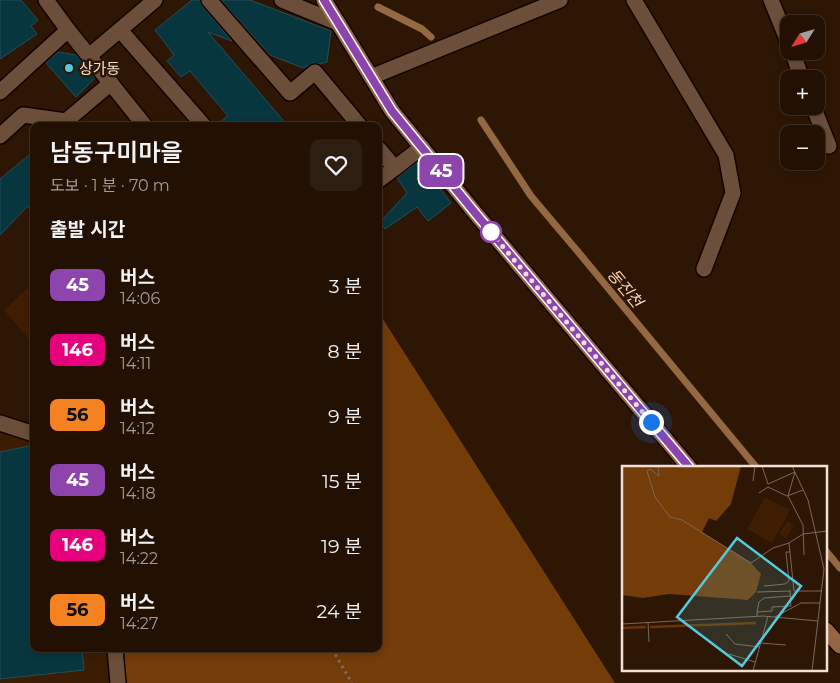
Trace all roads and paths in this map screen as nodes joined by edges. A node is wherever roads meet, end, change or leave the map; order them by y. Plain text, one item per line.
1 (46, 0) edge
2 (154, 0) edge
3 (210, 0) edge
4 (282, 0) edge
5 (324, 0) edge
6 (560, 0) edge
7 (634, 0) edge
8 (772, 0) edge
9 (780, 21) edge
10 (338, 24) junction
11 (68, 30) junction
12 (120, 30) junction
13 (90, 56) junction
14 (371, 77) junction
15 (111, 83) junction
16 (0, 92) edge
17 (817, 115) edge
18 (58, 122) edge
19 (70, 122) edge
20 (142, 122) edge
21 (200, 122) edge
22 (357, 122) edge
23 (0, 136) edge
24 (829, 146) dead end
25 (422, 148) junction
26 (382, 153) edge
27 (395, 168) junction
28 (382, 178) edge
29 (704, 268) dead end
30 (0, 423) edge
31 (30, 433) edge
32 (688, 466) edge
33 (828, 632) edge
34 (840, 646) edge
35 (115, 652) edge
36 (334, 652) edge
37 (118, 683) edge
38 (352, 683) edge

1 - 11 street
2 - 12 street
3 - 22 street
4 - 10 street
5 - 10 main road
6 - 14 street
7 - 29 street
8 - 9 street
10 - 14 main road
11 - 13 street
11 - 16 street
12 - 13 street
12 - 21 street
13 - 15 street
14 - 25 main road
15 - 19 street
15 - 20 street
17 - 24 street
18 - 23 street
25 - 27 street
25 - 32 main road
26 - 27 street
27 - 28 street
30 - 31 street
33 - 34 main road
35 - 37 street
36 - 38 path

